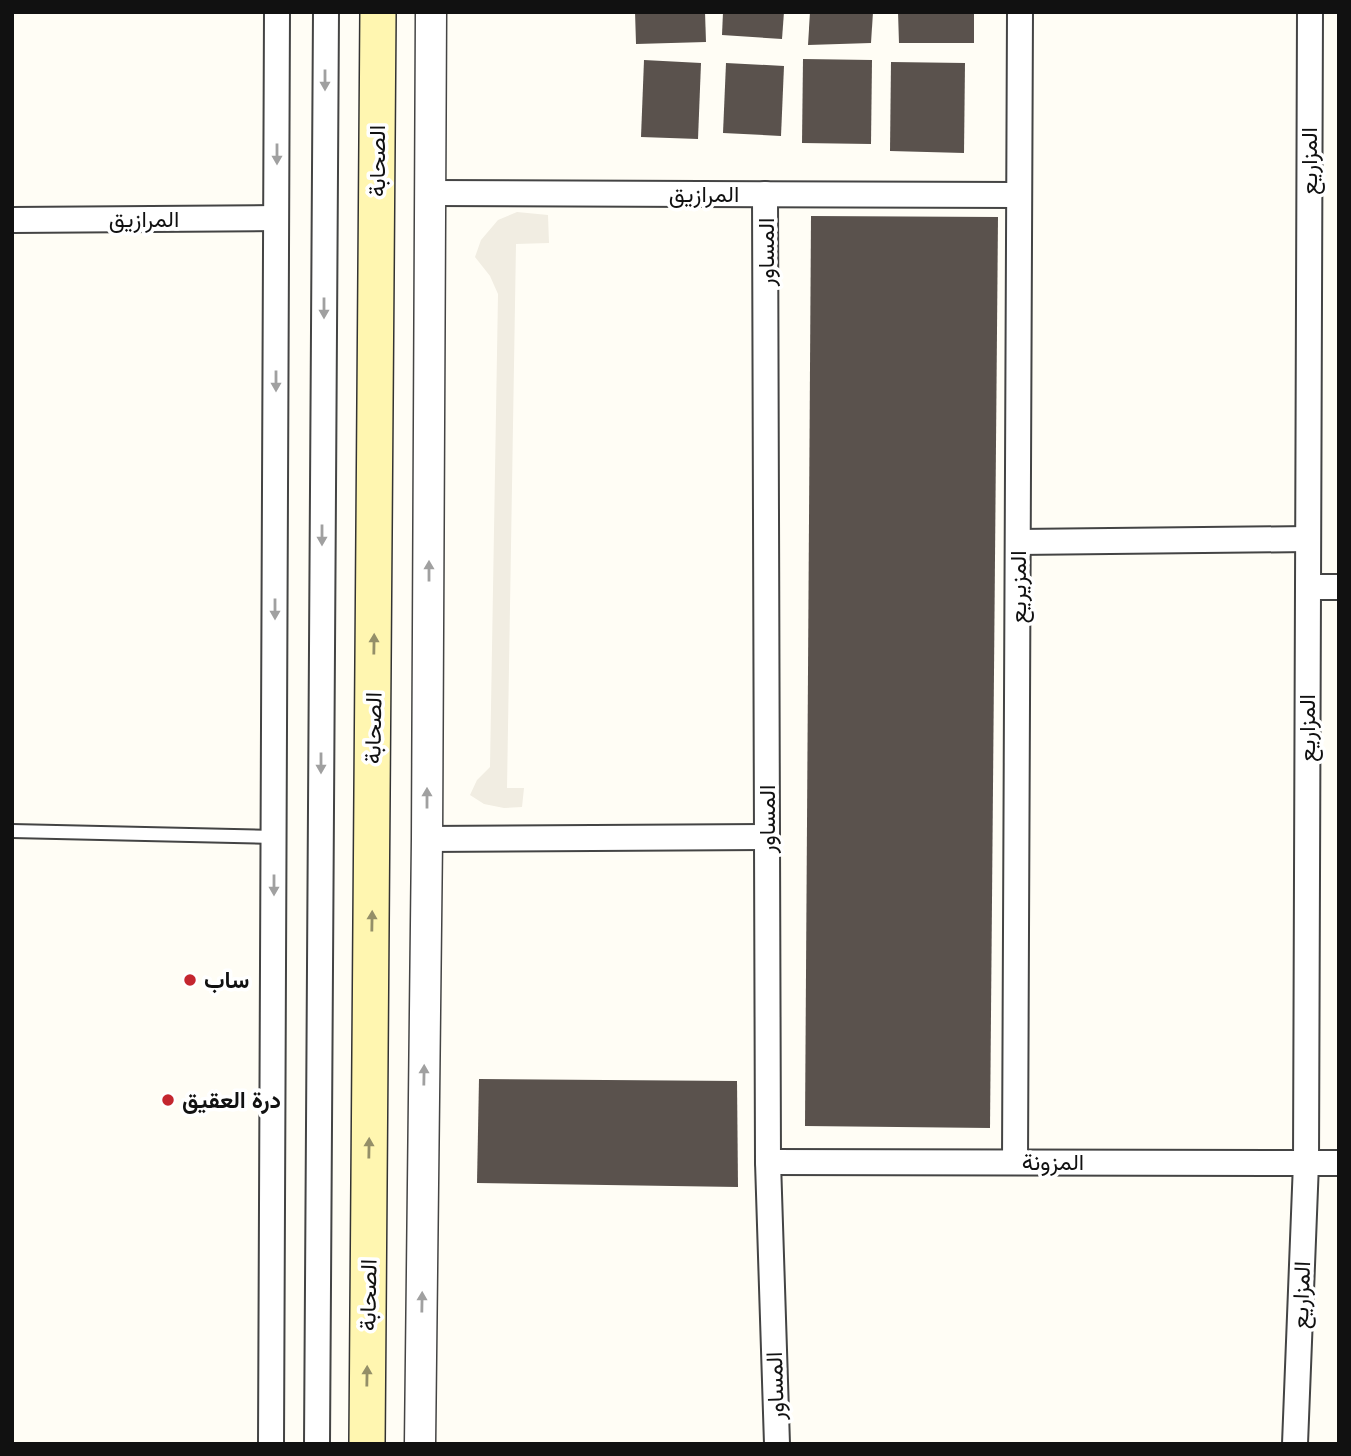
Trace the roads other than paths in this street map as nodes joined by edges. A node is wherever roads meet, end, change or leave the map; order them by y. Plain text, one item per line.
1 (277, 12) edge
2 (326, 12) edge
3 (378, 12) edge
4 (431, 12) edge
5 (1020, 12) edge
6 (1310, 12) edge
7 (430, 192) junction
8 (765, 194) junction
9 (1020, 195) junction
10 (276, 218) junction
11 (12, 220) edge
12 (1308, 539) junction
13 (1018, 542) junction
14 (1308, 587) junction
15 (1339, 587) edge
16 (12, 831) edge
17 (274, 837) junction
18 (767, 837) junction
19 (427, 839) junction
20 (768, 1162) junction
21 (1015, 1162) junction
22 (1306, 1163) junction
23 (1339, 1163) edge
24 (271, 1444) edge
25 (317, 1444) edge
26 (367, 1444) edge
27 (420, 1444) edge
28 (777, 1444) edge
29 (1295, 1444) edge

1 -> 10 street
2 -> 25 street
26 -> 3 main road, الصحابة
4 - 7 street
5 - 9 street, المزيريع
6 - 12 street, المزاريع
7 - 8 street, المرازيق
19 -> 7 street
8 - 9 street, المرازيق
8 - 18 street, المساور
9 - 13 street, المزيريع
10 - 11 street, المرازيق
10 -> 17 street
12 - 13 street
12 - 14 street, المزاريع
13 - 21 street, المزيريع
14 - 15 street
14 - 22 street, المزاريع
16 - 17 lane
17 -> 24 street
18 - 19 street
18 - 20 street, المساور
27 -> 19 street
20 - 21 street, المزونة
20 - 28 street, المساور
21 - 22 street, المزونة
22 - 23 street, المزونة
22 - 29 street, المزاريع

